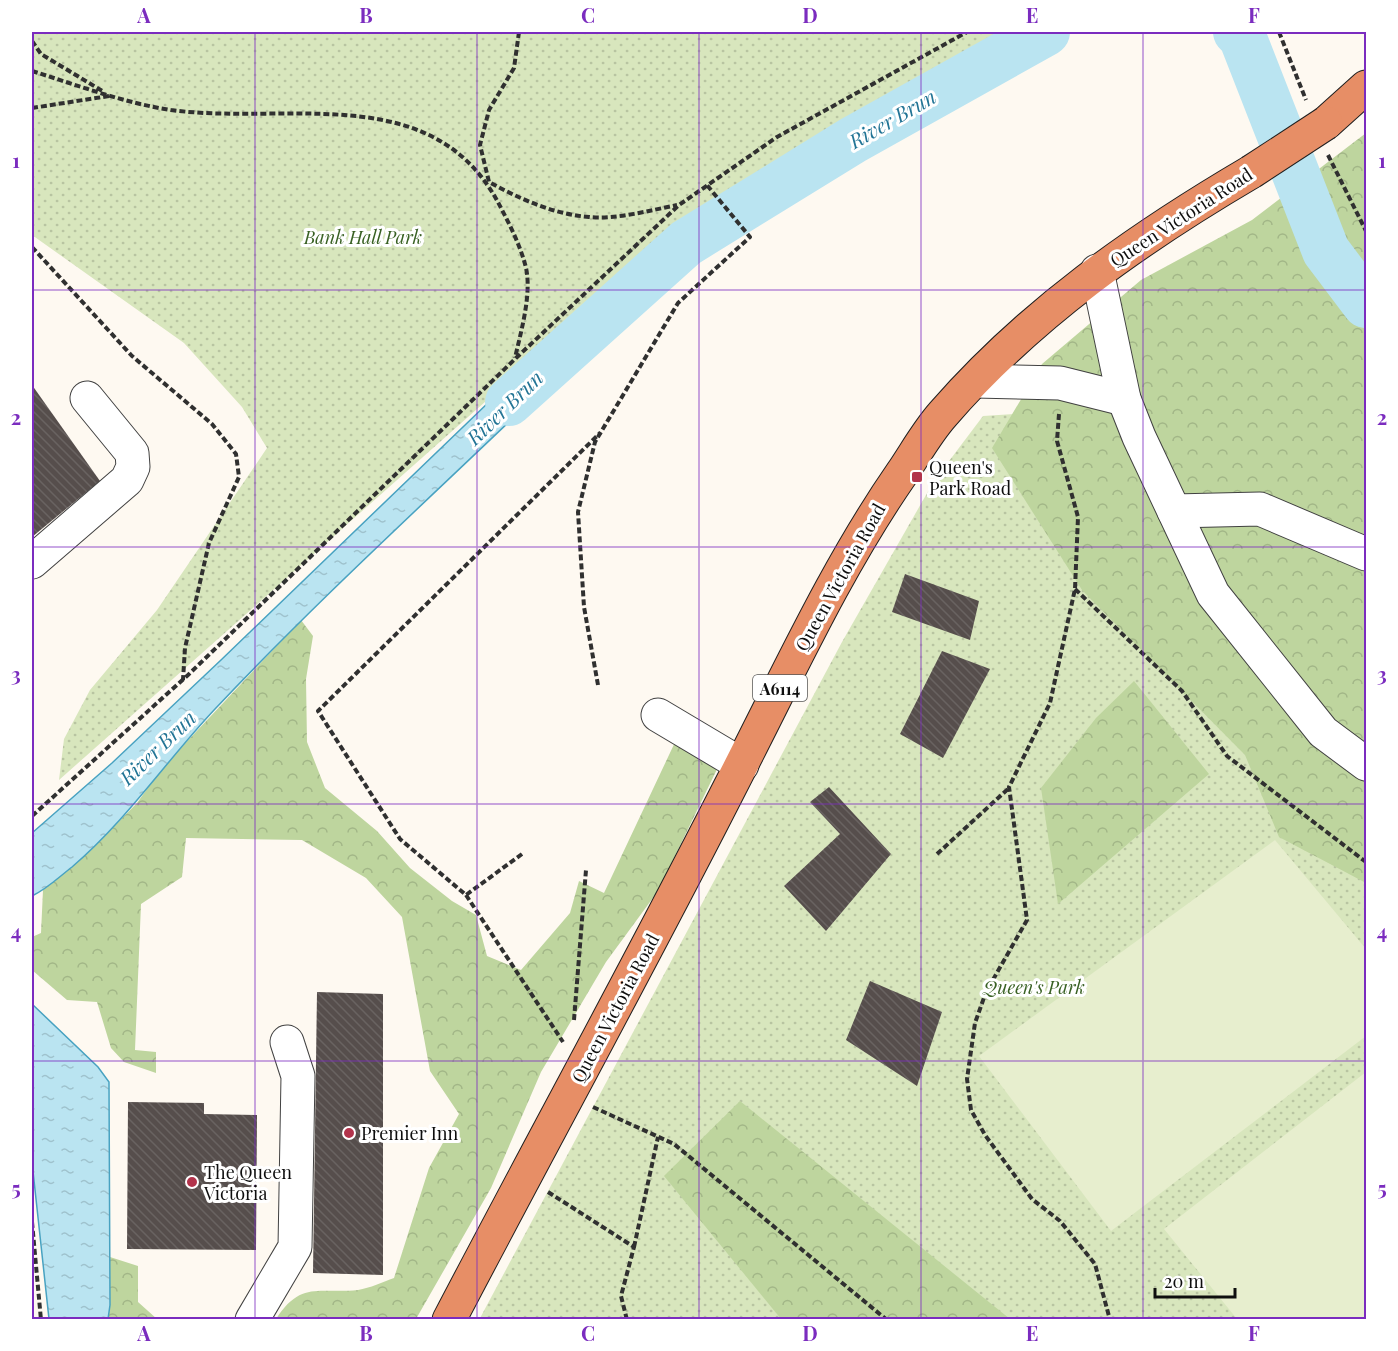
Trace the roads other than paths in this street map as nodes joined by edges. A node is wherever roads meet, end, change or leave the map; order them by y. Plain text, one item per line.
1 (1366, 87) edge
2 (1097, 271) junction
3 (975, 381) junction
4 (87, 398) dead end
5 (1124, 399) junction
6 (1174, 512) junction
7 (1366, 554) edge
8 (32, 562) edge
9 (658, 716) dead end
10 (1366, 764) edge
11 (742, 765) junction
12 (287, 1042) dead end
13 (252, 1320) edge
14 (449, 1320) edge

1 - 2 highway, Queen Victoria Road / A6114, bridge
2 - 3 highway, Queen Victoria Road / A6114
2 - 5 street
3 - 5 street
3 - 11 highway, Queen Victoria Road / A6114
4 - 8 street
5 - 6 street
6 - 7 street
6 - 10 street
9 - 11 street
11 - 14 highway, Queen Victoria Road / A6114
12 - 13 street

